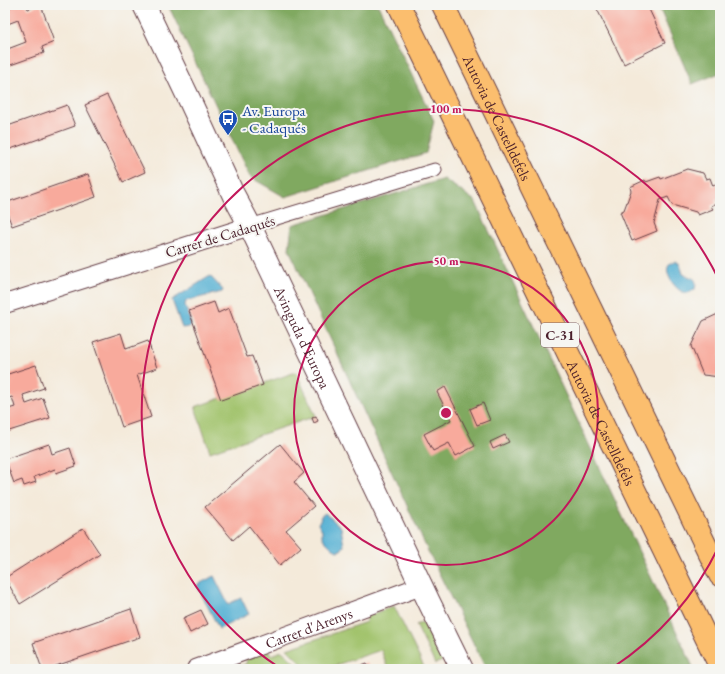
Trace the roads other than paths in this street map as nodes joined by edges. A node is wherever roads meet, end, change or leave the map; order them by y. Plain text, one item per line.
1 (144, 5) edge
2 (399, 5) edge
3 (443, 5) edge
4 (435, 170) dead end
5 (250, 226) junction
6 (5, 304) edge
7 (720, 575) edge
8 (421, 586) junction
9 (720, 666) edge
10 (196, 669) edge
11 (462, 669) edge

1 - 5 street, Avinguda d'Europa
2 - 9 highway, Autovia de Castelldefels / C-31
3 - 7 highway, Autovia de Castelldefels / C-31
4 - 5 street, Carrer de Cadaqués
5 - 6 street, Carrer de Cadaqués
5 - 8 street, Avinguda d'Europa
8 - 10 street, Carrer d'Arenys
8 - 11 street, Avinguda d'Europa

